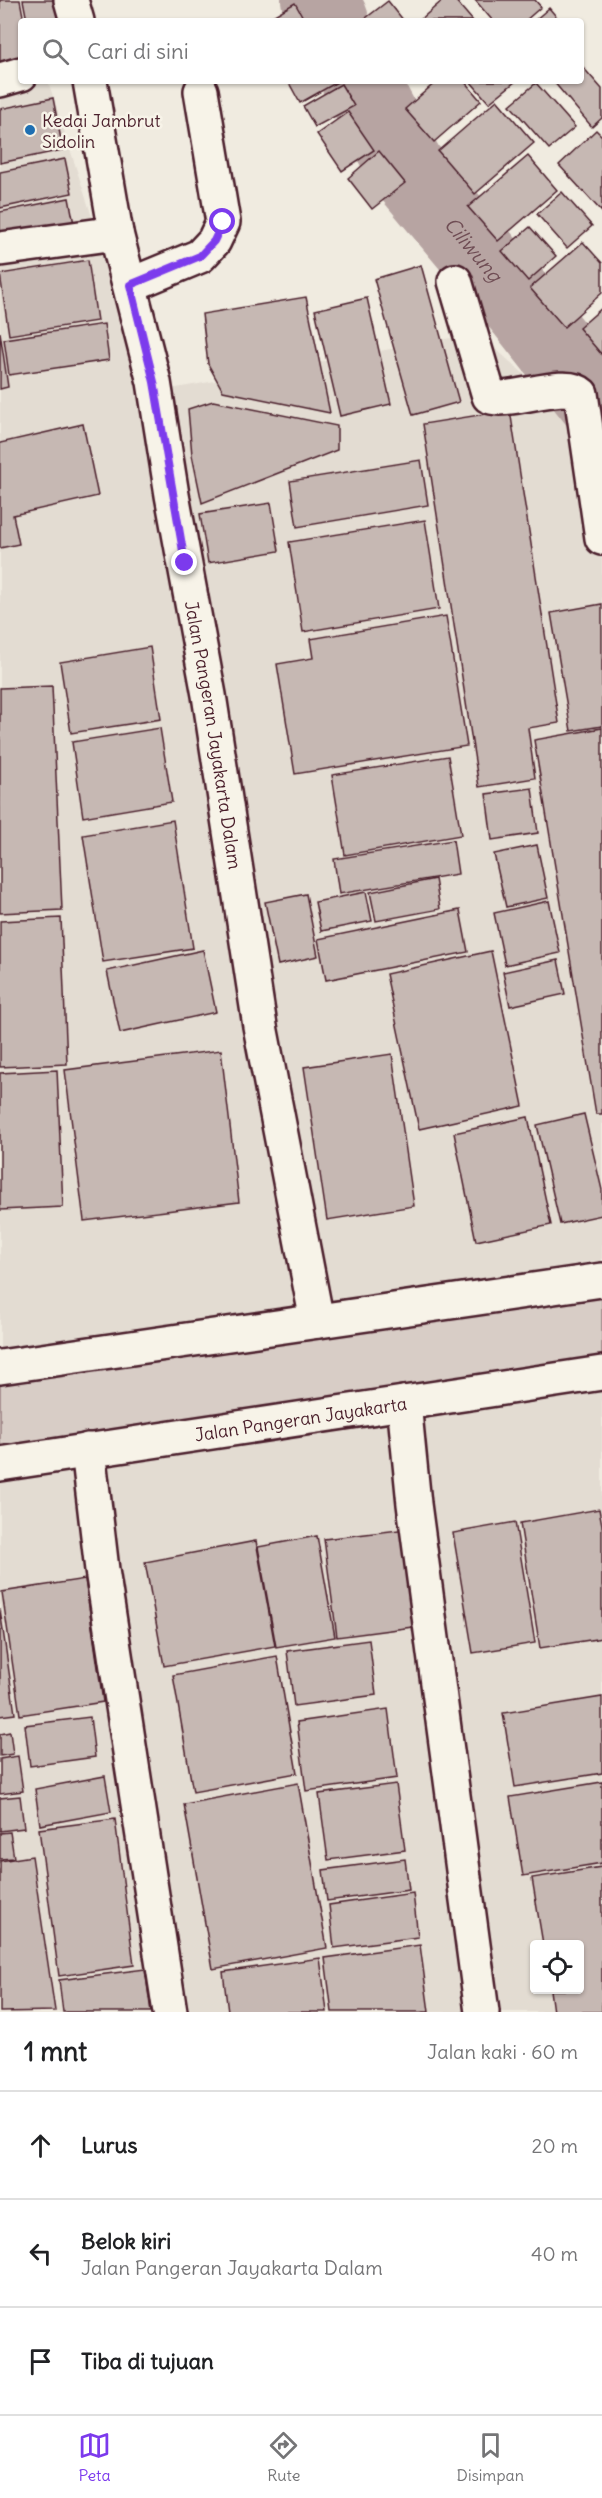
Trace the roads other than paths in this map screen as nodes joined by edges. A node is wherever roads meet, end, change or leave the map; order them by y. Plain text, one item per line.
1 (70, 0) edge
2 (75, 18) edge
3 (18, 75) edge
4 (0, 80) edge
5 (91, 84) edge
6 (201, 91) dead end
7 (116, 232) junction
8 (0, 249) edge
9 (455, 280) dead end
10 (130, 285) junction
11 (602, 538) edge
12 (602, 1280) edge
13 (317, 1321) junction
14 (0, 1367) edge
15 (602, 1373) edge
16 (405, 1403) junction
17 (88, 1450) junction
18 (0, 1464) edge
19 (170, 2012) edge
20 (482, 2012) edge

1 - 2 street
3 - 4 street
5 - 7 street, Jalan Pangeran Jayakarta Dalam
6 - 10 street
7 - 8 street
7 - 10 street, Jalan Pangeran Jayakarta Dalam
9 - 11 street
10 - 13 street, Jalan Pangeran Jayakarta Dalam
12 - 13 street
13 - 14 street
15 - 16 street, Jalan Pangeran Jayakarta
16 - 17 street, Jalan Pangeran Jayakarta
16 - 20 street
17 - 18 street, Jalan Pangeran Jayakarta
17 - 19 street

